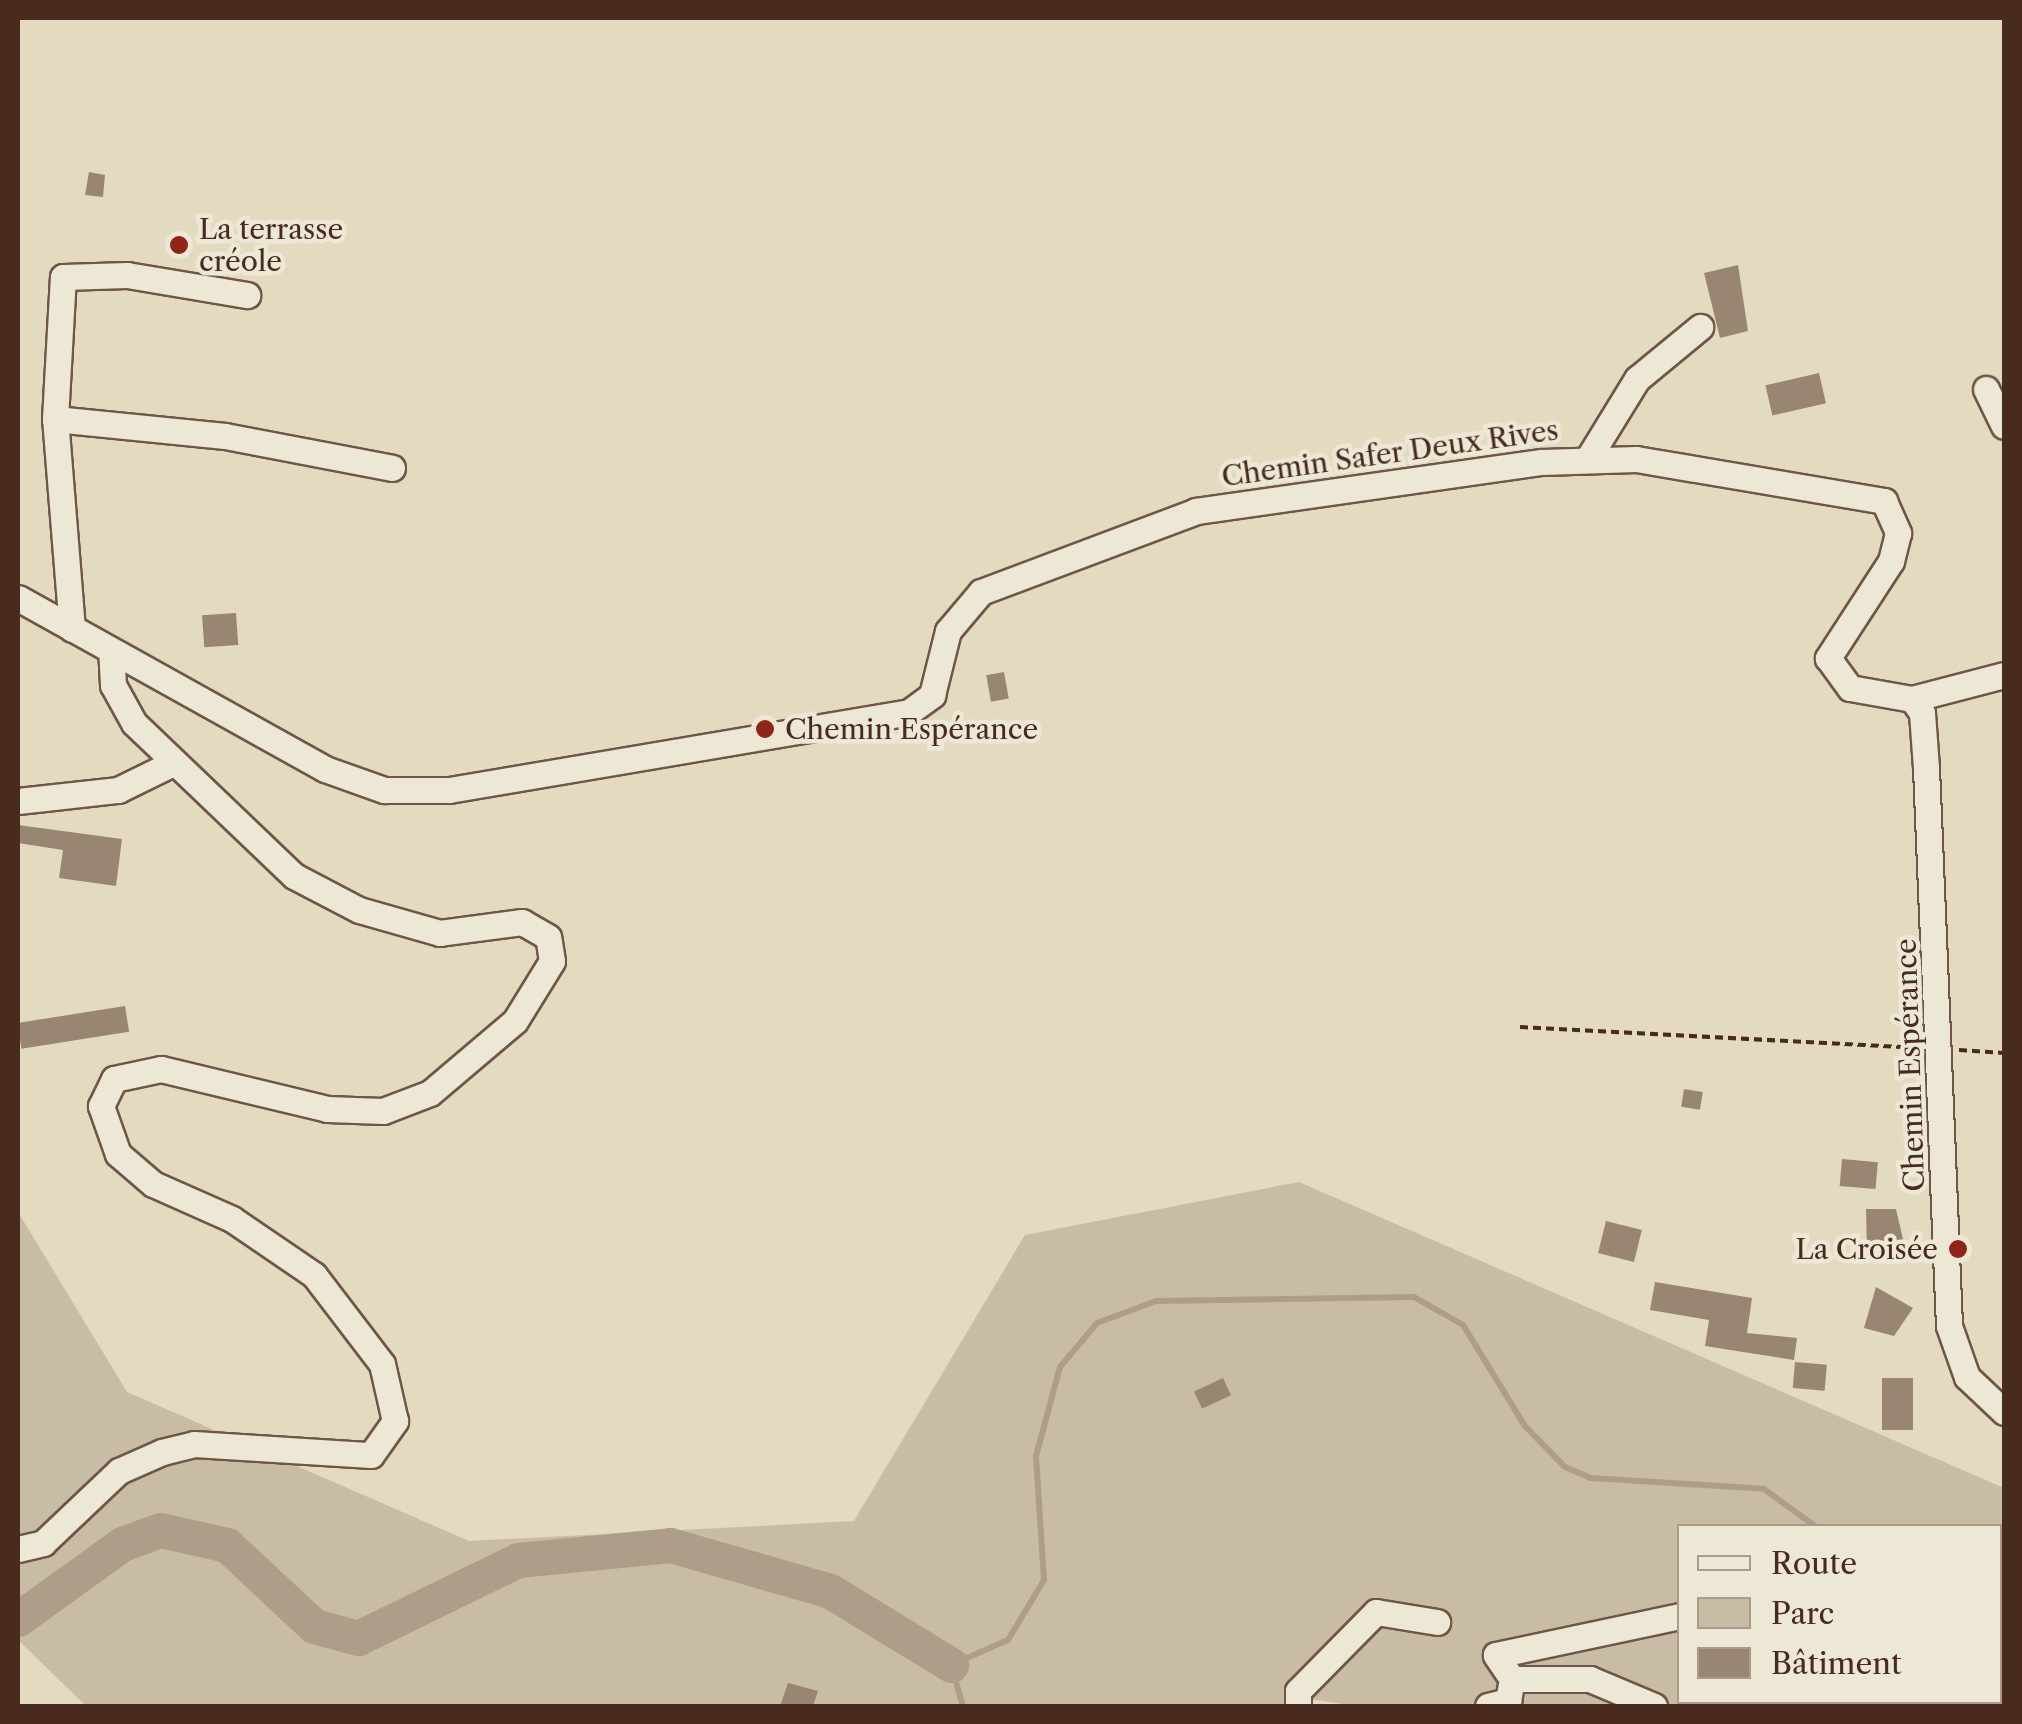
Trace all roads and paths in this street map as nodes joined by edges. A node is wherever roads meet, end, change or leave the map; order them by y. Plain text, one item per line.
1 (247, 296) dead end
2 (1700, 327) dead end
3 (1986, 389) dead end
4 (55, 419) junction
5 (2004, 426) edge
6 (1589, 457) junction
7 (392, 468) dead end
8 (18, 598) edge
9 (72, 629) junction
10 (111, 651) junction
11 (2004, 675) edge
12 (1912, 699) junction
13 (171, 764) junction
14 (18, 801) edge
15 (1520, 1027) dead end
16 (1940, 1048) junction
17 (2004, 1053) edge
18 (2004, 1412) edge
19 (18, 1549) edge
20 (1677, 1617) edge
21 (1437, 1622) dead end
22 (1512, 1680) junction
23 (1298, 1706) edge
24 (1488, 1706) edge
25 (1654, 1706) edge

1 - 4 street
2 - 6 street
3 - 5 street
4 - 7 street
4 - 9 street
6 - 10 street, Chemin Safer Deux Rives
6 - 12 street, Chemin Safer Deux Rives
8 - 9 street, Chemin Safer Deux Rives
9 - 10 street, Chemin Safer Deux Rives
10 - 13 street
11 - 12 street, Chemin Safer Deux Rives
12 - 16 street, Chemin Espérance
13 - 14 street
13 - 19 street
15 - 16 path
16 - 17 path
16 - 18 street, Chemin Espérance
20 - 22 street
21 - 23 street
22 - 24 street
22 - 25 street

